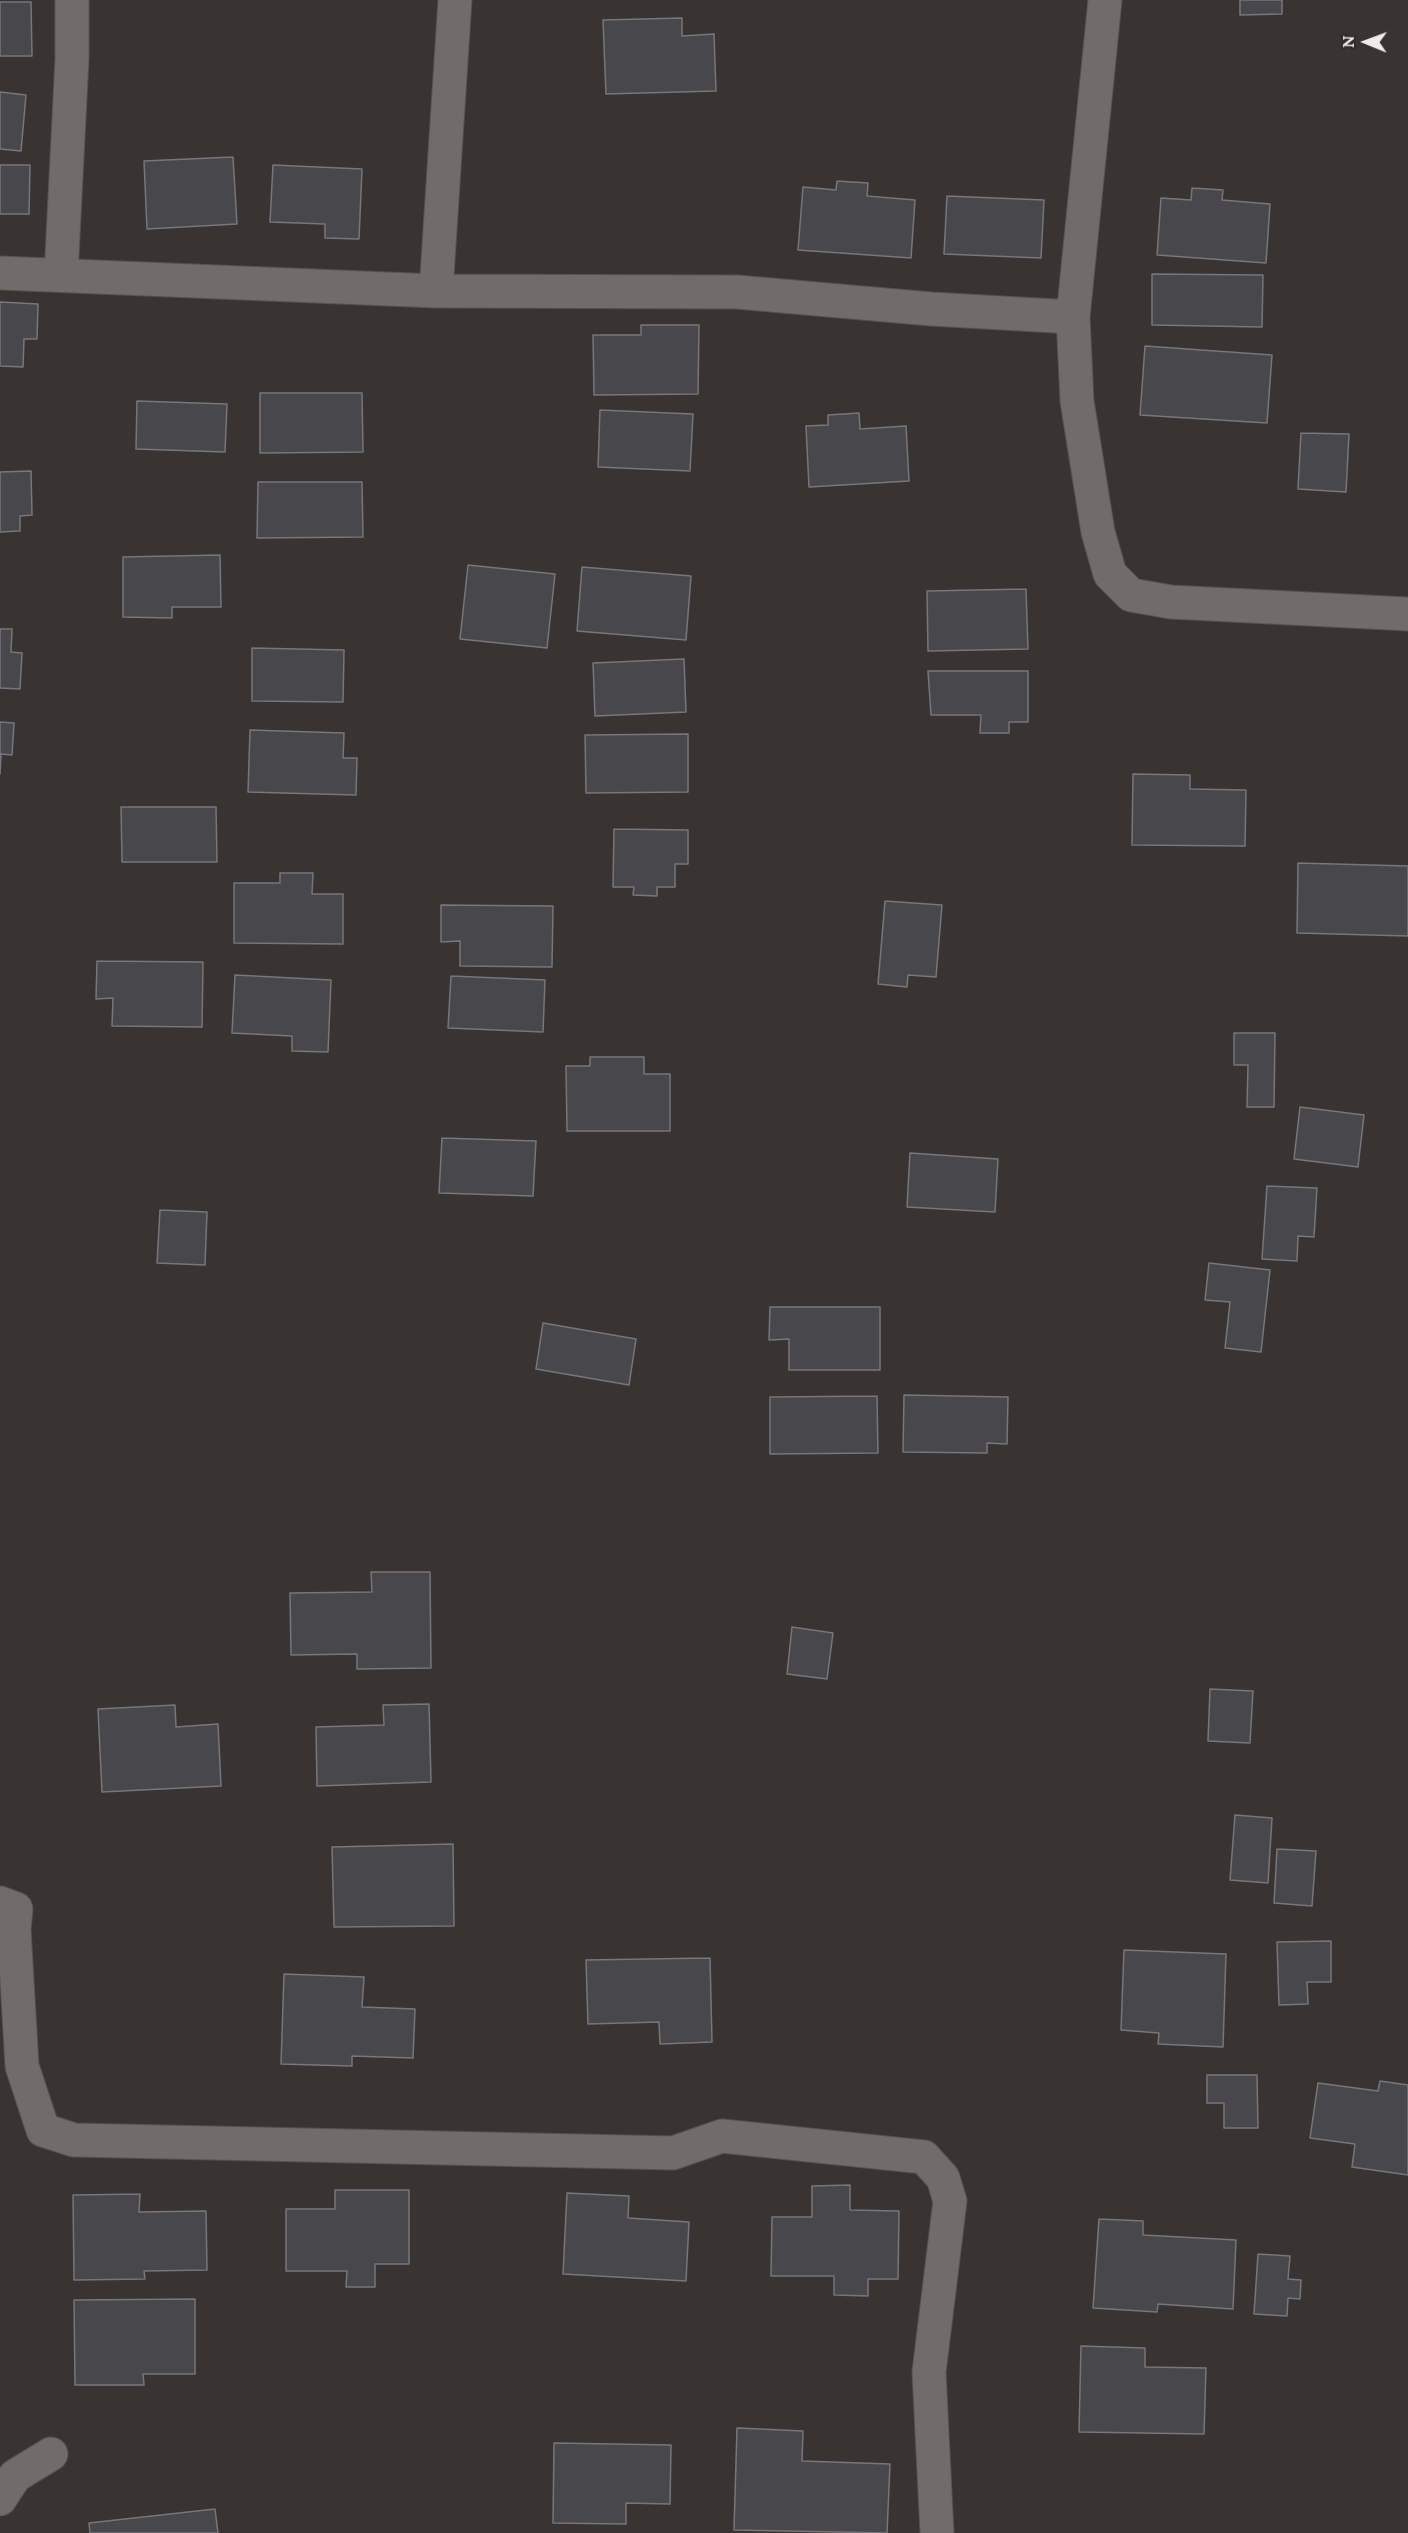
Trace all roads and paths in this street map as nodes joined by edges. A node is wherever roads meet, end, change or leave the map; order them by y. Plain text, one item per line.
1 (72, 0) edge
2 (455, 0) edge
3 (1105, 0) edge
4 (0, 273) edge
5 (61, 275) junction
6 (436, 291) junction
7 (1073, 317) junction
8 (1408, 614) edge
9 (0, 1903) edge
10 (51, 2454) dead end
11 (0, 2499) edge
12 (937, 2533) edge

1 - 5 street
2 - 6 street
3 - 7 street
4 - 5 street
5 - 6 street
6 - 7 street
7 - 8 street
9 - 12 street
10 - 11 street

